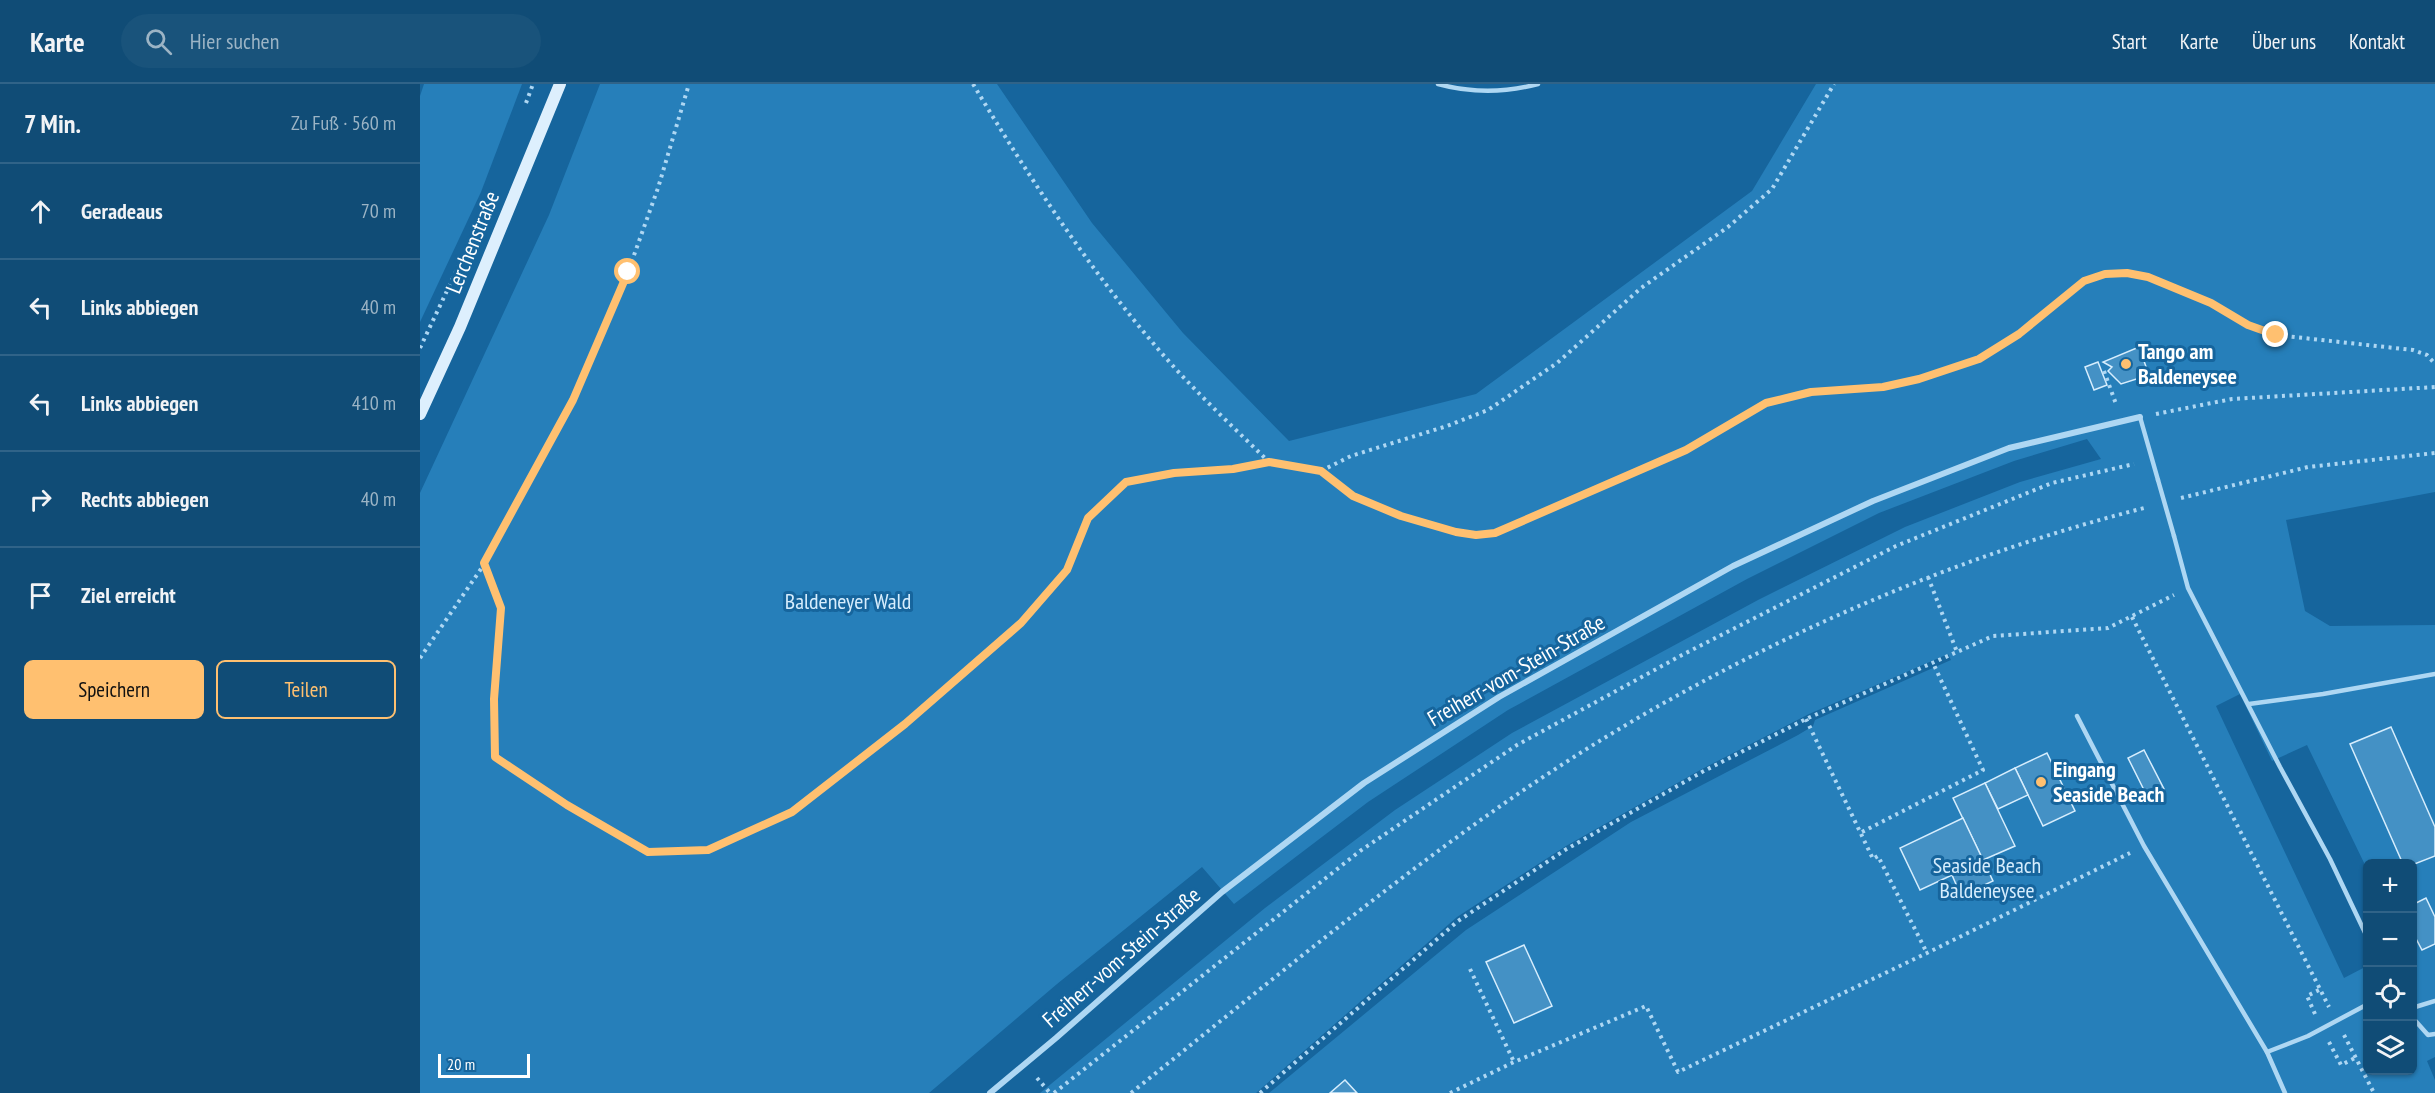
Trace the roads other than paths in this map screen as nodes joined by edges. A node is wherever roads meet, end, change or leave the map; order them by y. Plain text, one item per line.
1 (560, 84) edge
2 (1438, 84) edge
3 (1538, 84) edge
4 (420, 414) edge
5 (2140, 417) joint
6 (2435, 674) edge
7 (2249, 704) junction
8 (2077, 716) dead end
9 (2363, 930) edge
10 (2435, 1001) edge
11 (2363, 1006) edge
12 (2417, 1006) edge
13 (2416, 1021) edge
14 (2435, 1034) edge
15 (2267, 1052) junction
16 (990, 1093) edge
17 (2285, 1093) edge

1 - 4 main road, Lerchenstraße
2 - 3 lane
5 - 7 lane, bridge
5 - 16 street, Freiherr-vom-Stein-Straße
6 - 7 lane
7 - 9 lane
8 - 15 lane
10 - 12 lane
11 - 15 lane
13 - 14 lane
15 - 17 lane

